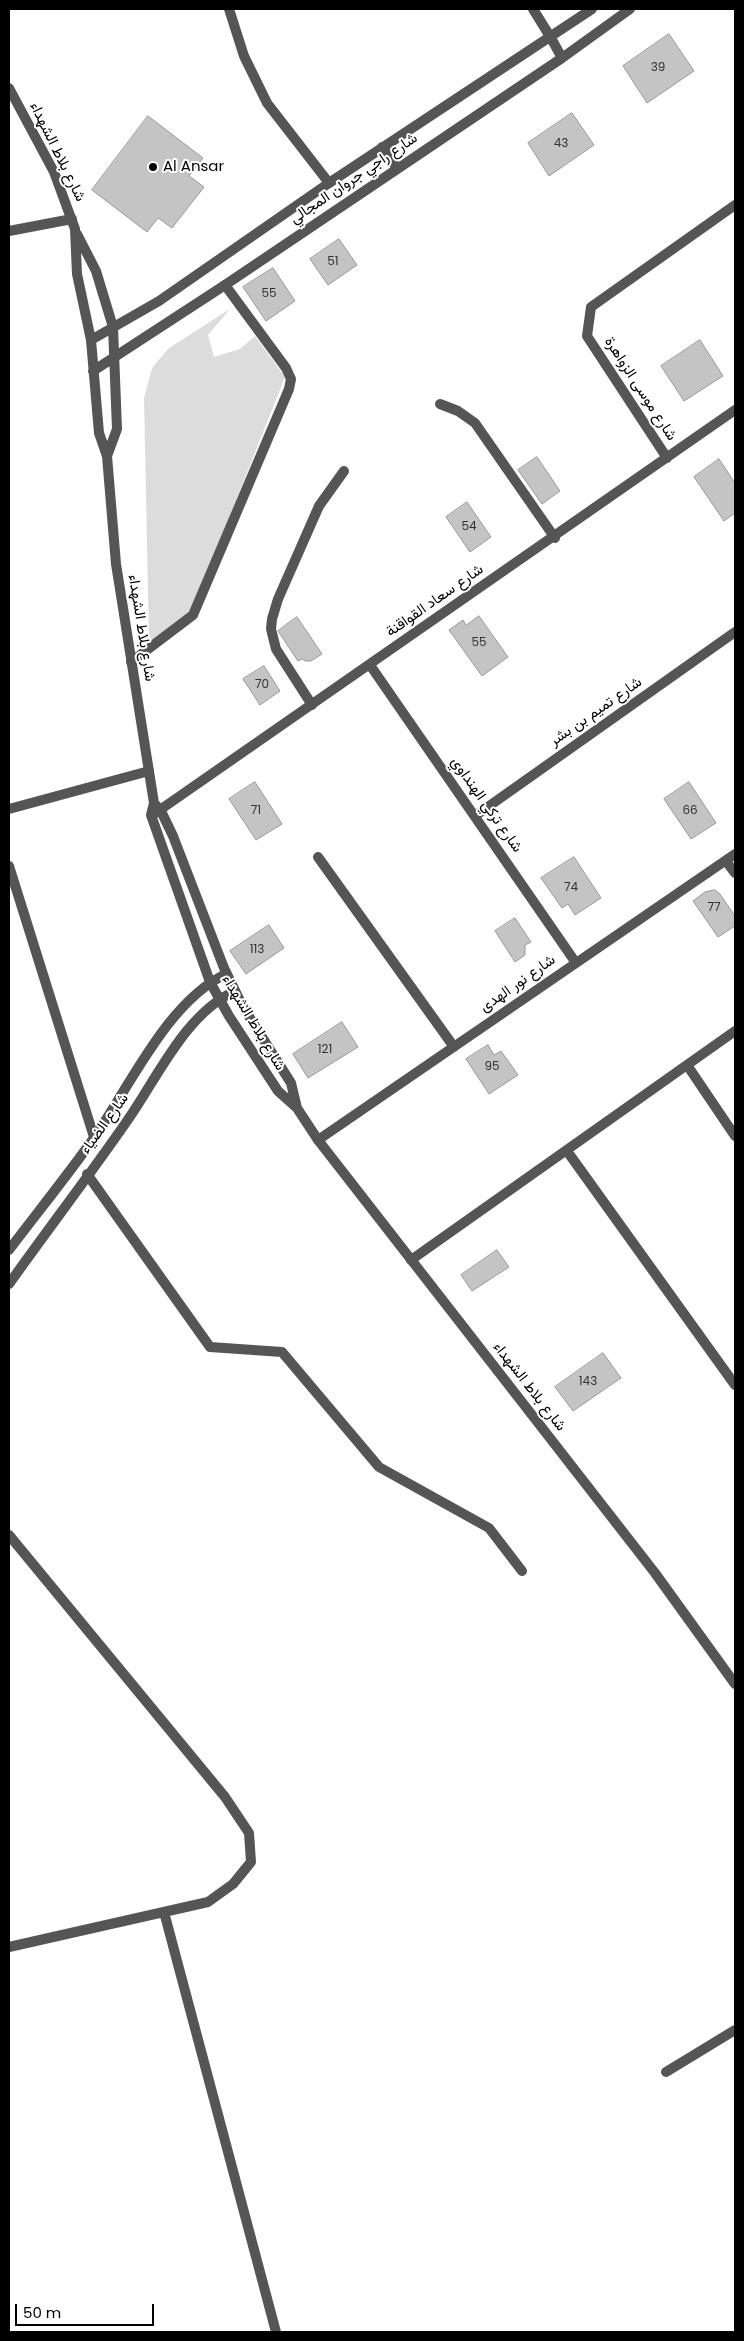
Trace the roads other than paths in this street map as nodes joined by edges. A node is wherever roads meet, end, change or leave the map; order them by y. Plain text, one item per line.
1 (229, 9) edge
2 (533, 9) edge
3 (592, 9) edge
4 (630, 9) edge
5 (550, 38) junction
6 (562, 58) junction
7 (9, 88) edge
8 (382, 147) junction
9 (396, 168) junction
10 (329, 183) junction
11 (735, 205) edge
12 (73, 224) junction
13 (9, 231) edge
14 (225, 285) junction
15 (113, 327) junction
16 (91, 340) junction
17 (116, 357) junction
18 (93, 371) junction
19 (440, 404) dead end
20 (735, 410) edge
21 (107, 456) junction
22 (667, 458) junction
23 (344, 471) dead end
24 (554, 538) junction
25 (735, 632) edge
26 (131, 662) junction
27 (370, 664) junction
28 (312, 705) junction
29 (149, 771) junction
30 (9, 810) edge
31 (155, 810) junction
32 (475, 816) junction
33 (318, 857) dead end
34 (731, 857) edge
35 (9, 866) edge
36 (735, 873) edge
37 (576, 963) junction
38 (226, 974) junction
39 (210, 982) junction
40 (235, 991) junction
41 (219, 998) junction
42 (735, 1031) edge
43 (454, 1047) junction
44 (687, 1065) junction
45 (297, 1108) junction
46 (735, 1136) edge
47 (94, 1137) junction
48 (318, 1140) junction
49 (567, 1151) junction
50 (87, 1174) junction
51 (9, 1250) edge
52 (411, 1260) junction
53 (9, 1284) edge
54 (735, 1385) edge
55 (9, 1535) edge
56 (522, 1571) dead end
57 (735, 1684) edge
58 (164, 1912) junction
59 (9, 1946) edge
60 (735, 2030) edge
61 (666, 2072) dead end
62 (276, 2332) edge

1 - 10 street
2 - 5 street
3 - 5 street, شارع راجي جروان المجالي
4 - 6 street, شارع راجي جروان المجالي
5 - 6 street
5 - 8 street, شارع راجي جروان المجالي
6 - 9 street, شارع راجي جروان المجالي
7 - 12 street, شارع بلاط الشهداء
8 - 9 street
8 - 10 street, شارع راجي جروان المجالي
9 - 14 street, شارع راجي جروان المجالي
10 - 15 street, شارع راجي جروان المجالي
11 - 22 street, شارع موسى الزواهرة
12 - 13 street
12 - 15 street, شارع بلاط الشهداء
12 - 16 street, شارع بلاط الشهداء
14 - 17 street, شارع راجي جروان المجالي
14 - 26 street
15 - 16 street, شارع راجي جروان المجالي
15 - 17 street, شارع بلاط الشهداء
16 - 18 street, شارع بلاط الشهداء
17 - 18 street, شارع راجي جروان المجالي
17 - 21 street, شارع بلاط الشهداء
18 - 21 street, شارع بلاط الشهداء
19 - 24 street
20 - 22 street, شارع سعاد القواقنة
21 - 26 street, شارع بلاط الشهداء
22 - 24 street, شارع سعاد القواقنة
23 - 28 street
24 - 27 street, شارع سعاد القواقنة
25 - 32 street, شارع تميم بن بشر
26 - 29 street, شارع بلاط الشهداء
27 - 28 street, شارع سعاد القواقنة
27 - 32 street, شارع تركي الهنداوي
28 - 31 street, شارع سعاد القواقنة
29 - 30 street
29 - 31 street, شارع بلاط الشهداء
31 - 38 street, شارع بلاط الشهداء
31 - 39 street, شارع بلاط الشهداء
32 - 37 street, شارع تركي الهنداوي
33 - 43 street
34 - 36 street
34 - 37 street, شارع نور الهدى
35 - 47 street
37 - 43 street, شارع نور الهدى
38 - 39 street, شارع الضياء
38 - 40 street, شارع بلاط الشهداء
39 - 41 street, شارع بلاط الشهداء
39 - 47 street, شارع الضياء
40 - 41 street, شارع الضياء
40 - 45 street, شارع بلاط الشهداء
41 - 45 street, شارع بلاط الشهداء
41 - 50 street, شارع الضياء
42 - 44 street
43 - 48 street, شارع نور الهدى
44 - 46 street
44 - 49 street
45 - 48 street, شارع بلاط الشهداء
47 - 51 street, شارع الضياء
48 - 52 street, شارع بلاط الشهداء
49 - 52 street
49 - 54 street
50 - 53 street, شارع الضياء
50 - 56 street
52 - 57 street, شارع بلاط الشهداء
55 - 58 street
58 - 59 street
58 - 62 street
60 - 61 street

